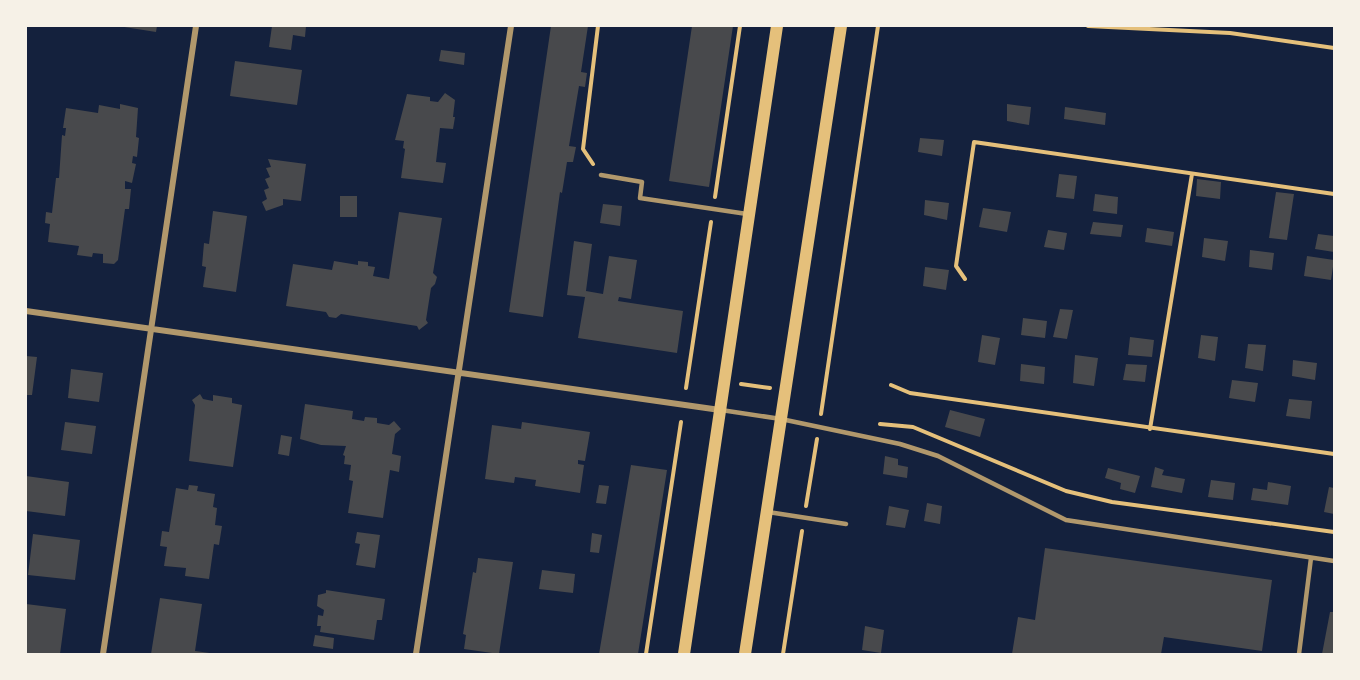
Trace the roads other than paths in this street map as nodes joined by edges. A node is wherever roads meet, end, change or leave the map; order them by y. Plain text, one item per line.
1 (196, 26) edge
2 (511, 26) edge
3 (777, 26) edge
4 (841, 26) edge
5 (601, 175) road end
6 (750, 214) junction
7 (26, 311) edge
8 (152, 330) junction
9 (459, 373) junction
10 (721, 410) junction
11 (781, 419) junction
12 (767, 512) junction
13 (846, 524) dead end
14 (1311, 558) junction
15 (1335, 561) edge
16 (103, 654) edge
17 (416, 654) edge
18 (684, 654) edge
19 (745, 654) edge
20 (1299, 654) edge

1 - 8 street
2 - 9 street
3 - 6 main road
4 - 11 main road
5 - 6 lane
6 - 10 main road
7 - 8 street
8 - 9 street
8 - 16 street
9 - 10 street
9 - 17 street
10 - 11 lane
10 - 18 main road
11 - 12 main road
11 - 14 lane
12 - 13 lane
12 - 19 main road
14 - 15 lane
14 - 20 lane

